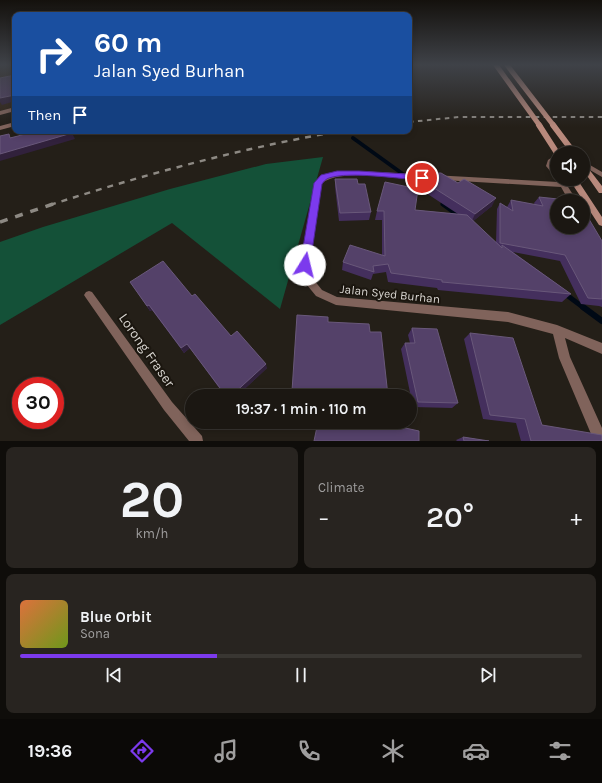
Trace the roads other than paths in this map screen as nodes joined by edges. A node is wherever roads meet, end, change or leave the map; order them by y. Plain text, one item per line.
1 (511, 86) edge
2 (523, 86) edge
3 (12, 110) edge
4 (0, 113) edge
5 (12, 125) edge
6 (0, 128) edge
7 (552, 146) edge
8 (569, 146) edge
9 (590, 168) edge
10 (590, 174) edge
11 (602, 175) edge
12 (550, 182) edge
13 (578, 186) edge
14 (602, 191) edge
15 (602, 223) edge
16 (89, 295) dead end
17 (557, 330) junction
18 (602, 349) edge
19 (197, 441) edge
20 (601, 441) edge

1 - 7 main road, bridge
2 - 8 main road, bridge
3 - 4 street
5 - 6 street
9 - 11 street
10 - 14 main road
12 - 17 street, Jalan Syed Burhan
13 - 15 main road
16 - 19 street, Lorong Fraser
17 - 18 street, Jalan Syed Burhan
17 - 20 street

